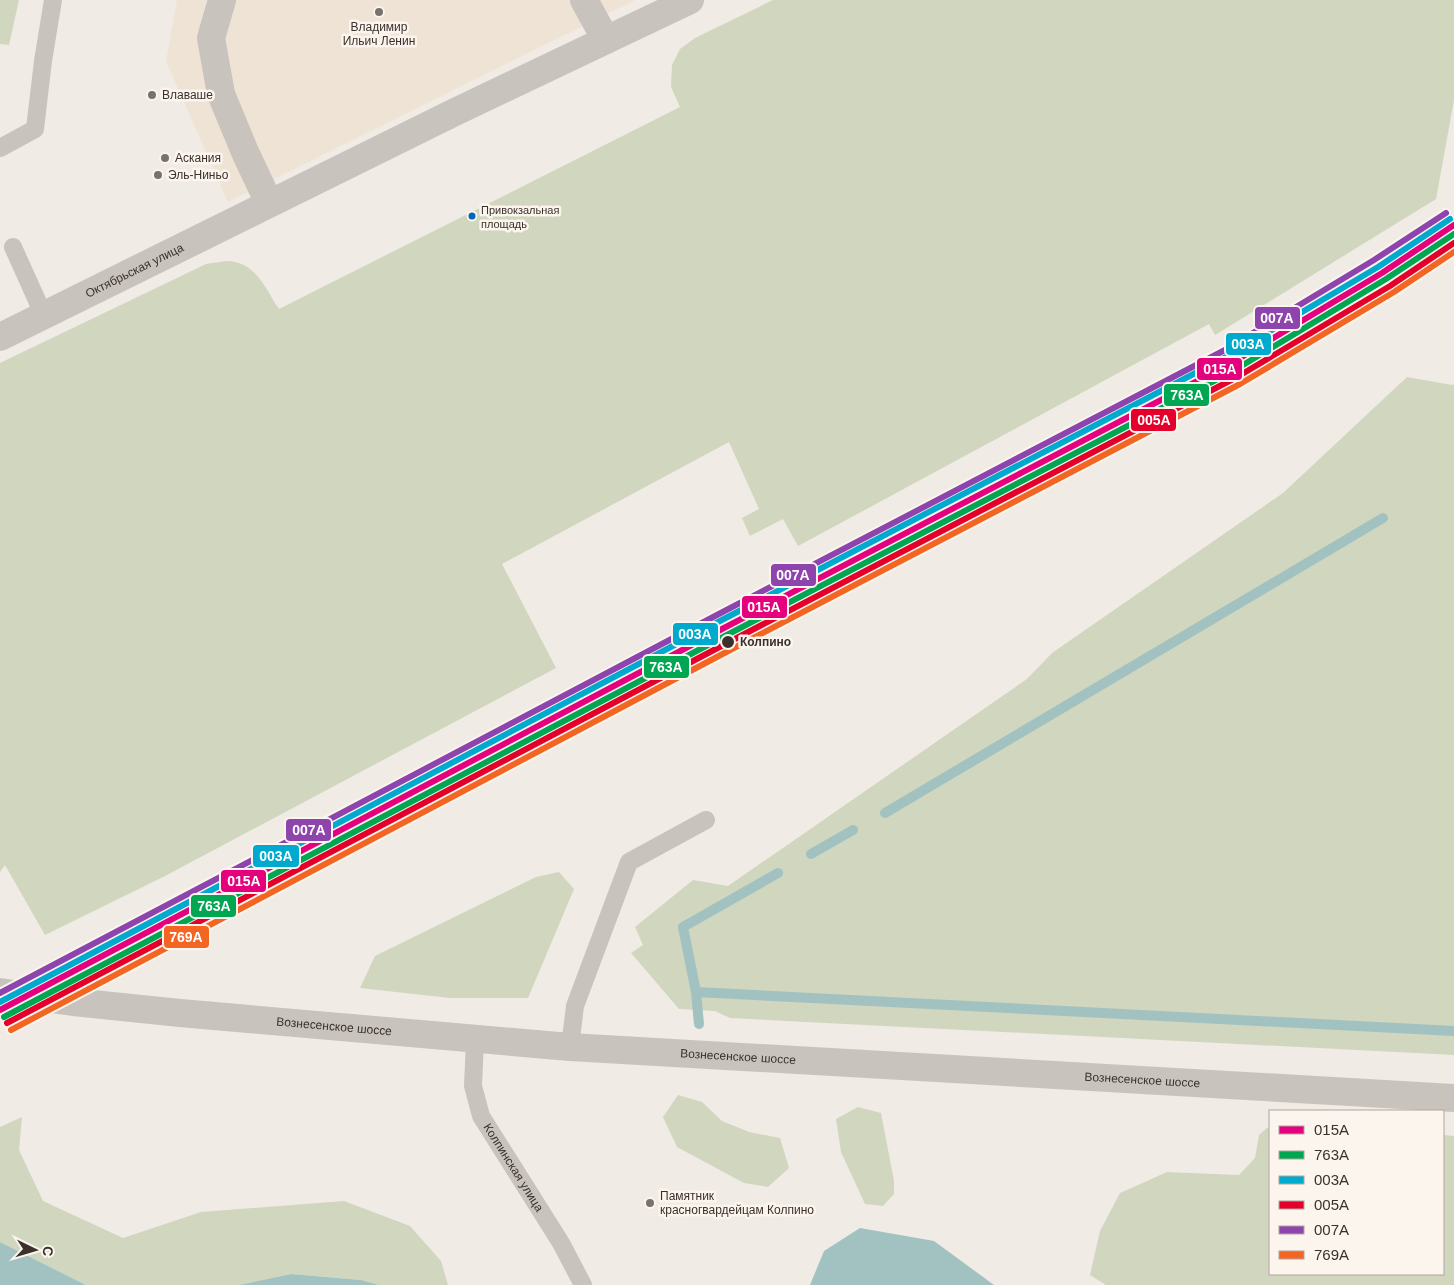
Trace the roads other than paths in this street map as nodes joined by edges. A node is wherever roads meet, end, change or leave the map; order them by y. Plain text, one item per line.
1 (53, 0) edge
2 (222, 0) edge
3 (584, 0) edge
4 (690, 0) edge
5 (606, 40) junction
6 (0, 148) edge
7 (269, 203) junction
8 (13, 247) dead end
9 (44, 316) junction
10 (0, 337) edge
11 (706, 820) dead end
12 (13, 994) edge
13 (475, 1040) junction
14 (570, 1047) junction
15 (1454, 1098) edge
16 (583, 1285) edge

1 - 6 lane
2 - 7 street
3 - 5 street
4 - 5 street
5 - 7 street
7 - 9 street, Октябрьская улица
8 - 9 lane
9 - 10 street, Октябрьская улица
11 - 14 lane
12 - 13 street, Вознесенское шоссе
13 - 14 street, Вознесенское шоссе
13 - 16 lane, Колпинская улица
14 - 15 street, Вознесенское шоссе

